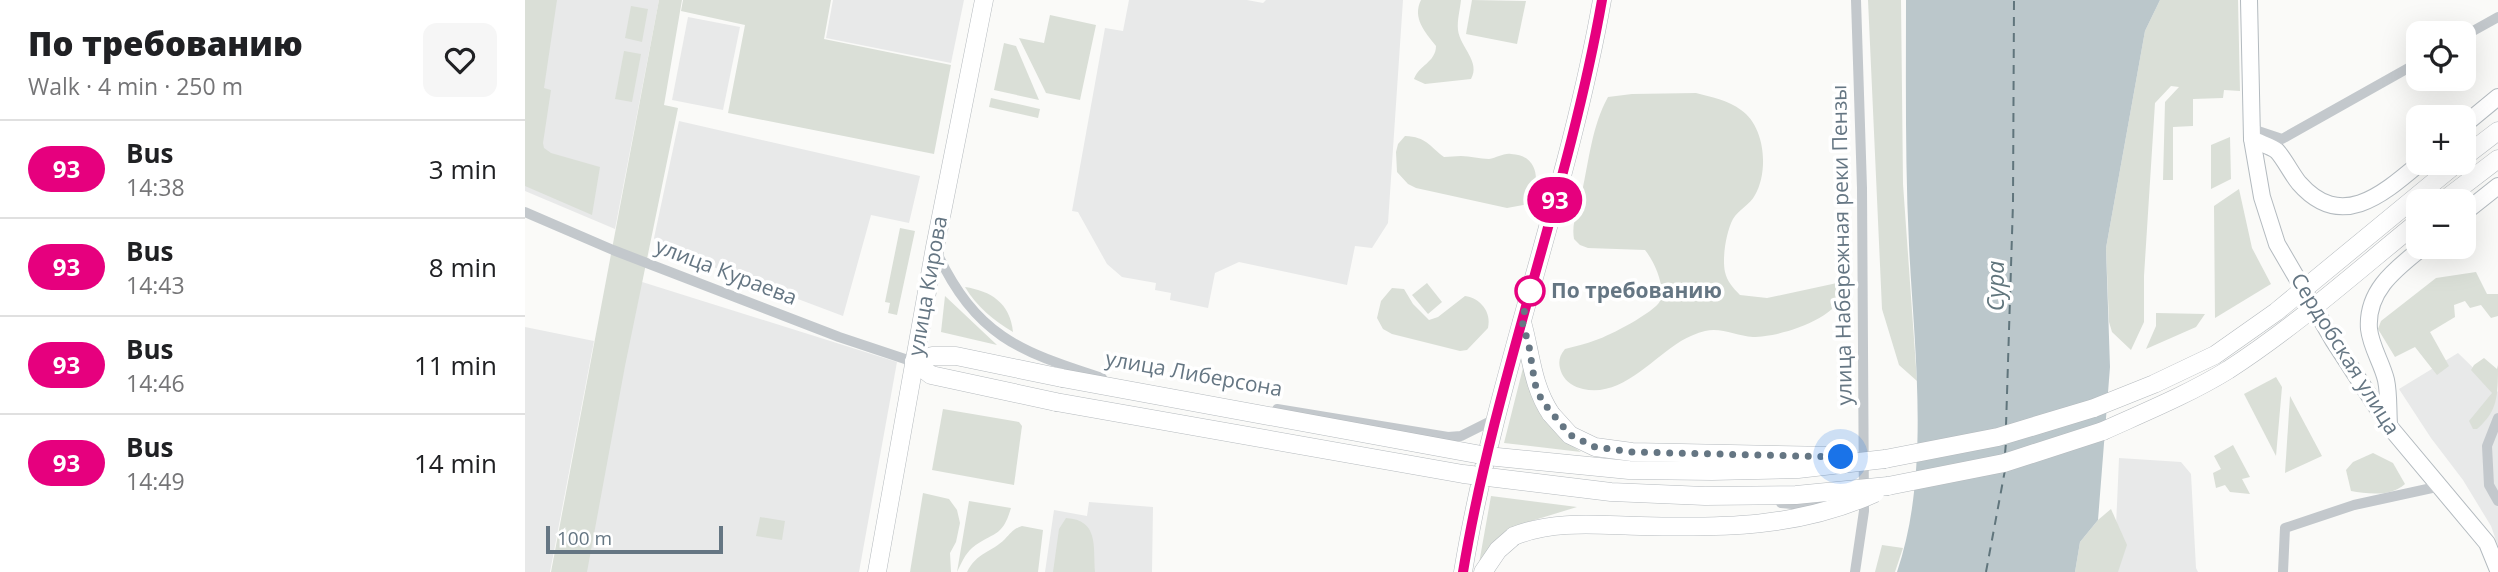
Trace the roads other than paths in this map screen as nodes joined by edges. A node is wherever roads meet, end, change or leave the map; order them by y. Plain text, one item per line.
1 (984, 0) edge
2 (1602, 0) edge
3 (1856, 0) edge
4 (2249, 0) edge
5 (2498, 17) edge
6 (2476, 29) edge
7 (2406, 69) edge
8 (2498, 97) edge
9 (2476, 115) edge
10 (2498, 131) edge
11 (2252, 134) junction
12 (2476, 148) edge
13 (2498, 159) edge
14 (2406, 175) edge
15 (2443, 175) edge
16 (2459, 189) edge
17 (2497, 189) edge
18 (2476, 205) edge
19 (525, 212) edge
20 (2406, 232) edge
21 (935, 247) junction
22 (2408, 259) edge
23 (1522, 321) junction
24 (915, 362) junction
25 (2498, 418) edge
26 (1495, 419) junction
27 (2389, 426) junction
28 (1885, 459) junction
29 (1483, 474) junction
30 (1888, 486) junction
31 (2441, 486) junction
32 (2498, 501) edge
33 (1864, 510) junction
34 (2492, 539) edge
35 (2498, 570) edge
36 (877, 572) edge
37 (1463, 572) edge
38 (1483, 572) edge
39 (1855, 572) edge
40 (2283, 572) edge

1 - 21 main road, улица Кирова
2 - 23 main road
3 - 33 street, улица Набережная реки Пензы
4 - 11 main road, Сердобская улица
5 - 6 street
7 - 11 street
8 - 9 main road
10 - 12 main road
11 - 14 main road
11 - 27 main road, Сердобская улица
13 - 16 main road
15 - 28 main road, bridge
17 - 18 main road
19 - 24 street, улица Кураева
20 - 30 main road, bridge
21 - 24 main road, улица Кирова
21 - 26 street, улица Либерсона
22 - 27 main road
23 - 26 main road
23 - 28 main road, bridge
24 - 28 main road, bridge
24 - 30 main road, bridge
24 - 36 main road, улица Кирова
25 - 32 street
26 - 29 main road
27 - 31 main road, Сердобская улица
29 - 33 street
29 - 37 main road
30 - 38 main road, bridge
31 - 34 main road, Сердобская улица
31 - 40 street
33 - 39 street, улица Набережная реки Пензы
34 - 35 main road, Сердобская улица

